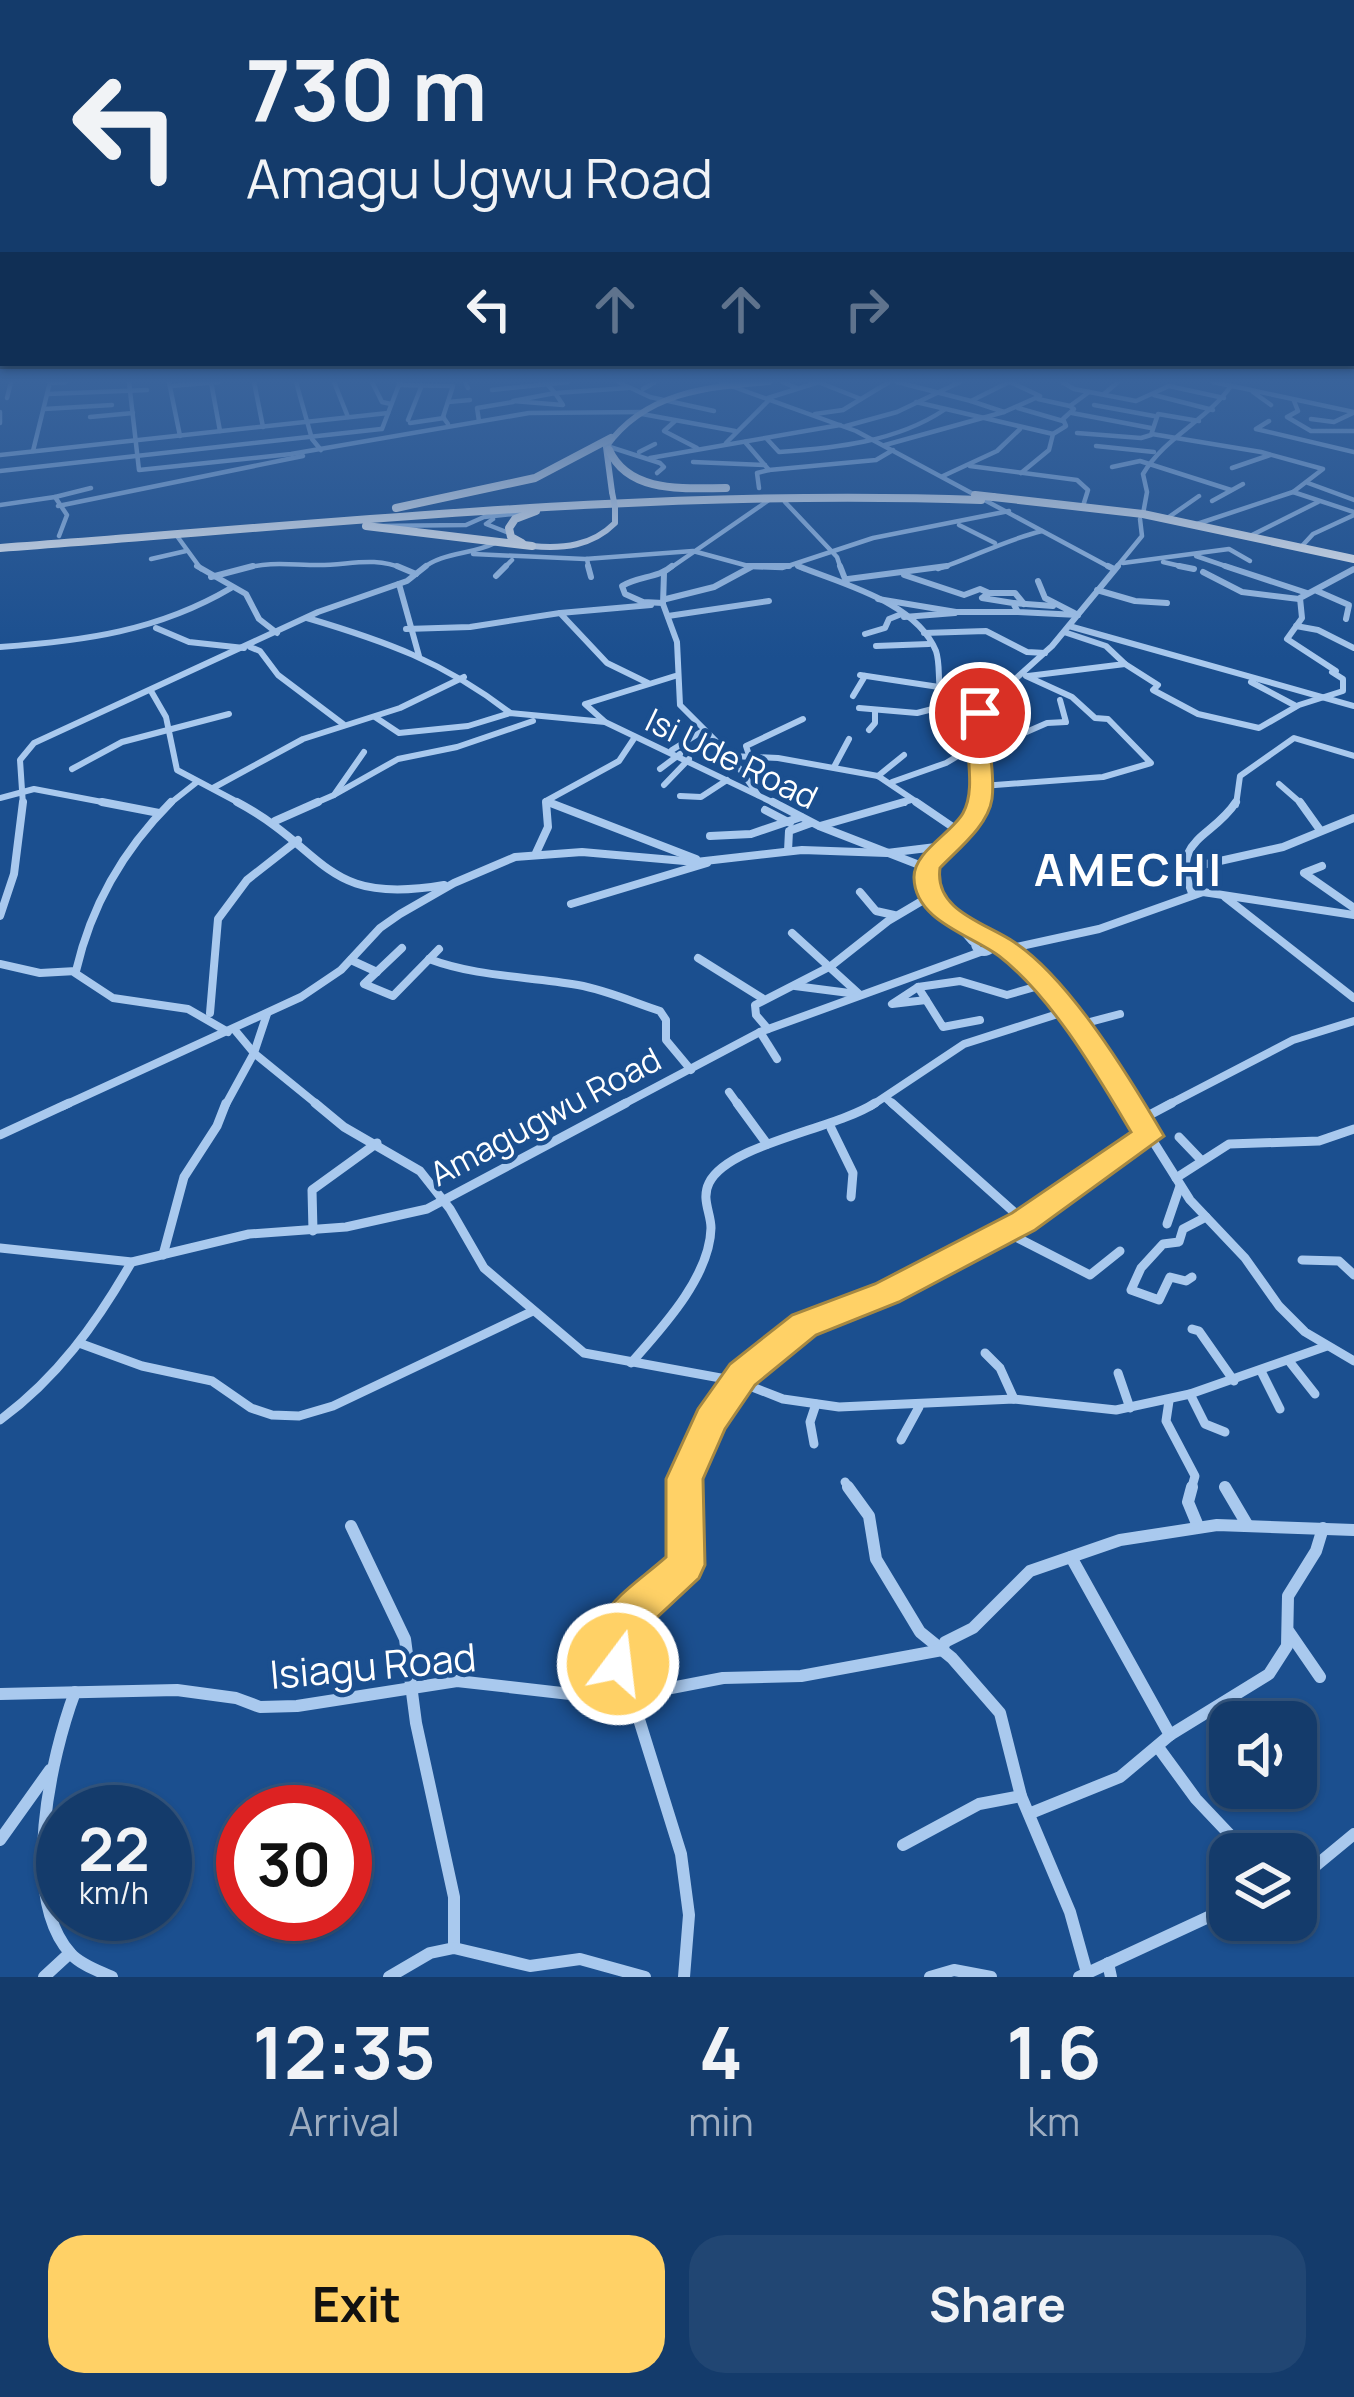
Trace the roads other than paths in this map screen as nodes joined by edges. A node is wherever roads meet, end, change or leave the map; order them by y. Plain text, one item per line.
1 (224, 474) edge
2 (548, 474) edge
3 (610, 474) edge
4 (632, 474) edge
5 (757, 474) edge
6 (940, 474) edge
7 (948, 474) edge
8 (1034, 474) edge
9 (1143, 474) edge
10 (1184, 474) edge
11 (1319, 474) edge
12 (943, 476) junction
13 (1309, 483) junction
14 (1243, 484) dead end
15 (91, 488) dead end
16 (759, 488) junction
17 (791, 490) junction
18 (1231, 490) junction
19 (1293, 492) junction
20 (816, 494) junction
21 (775, 496) junction
22 (1199, 496) dead end
23 (55, 497) junction
24 (987, 498) junction
25 (1354, 500) edge
26 (1212, 501) dead end
27 (785, 502) junction
28 (1318, 502) junction
29 (567, 504) junction
30 (0, 505) edge
31 (58, 506) junction
32 (1083, 506) junction
33 (367, 512) junction
34 (1009, 512) junction
35 (523, 513) dead end
36 (1354, 513) edge
37 (499, 515) junction
38 (1142, 516) junction
39 (1166, 518) junction
40 (1197, 524) junction
41 (959, 525) junction
42 (289, 526) junction
43 (371, 526) junction
44 (1043, 530) junction
45 (509, 534) junction
46 (1252, 535) junction
47 (59, 536) junction
48 (177, 536) junction
49 (496, 542) junction
50 (995, 543) junction
51 (0, 544) edge
52 (532, 546) junction
53 (1302, 546) junction
54 (1354, 549) edge
55 (186, 551) junction
56 (693, 551) junction
57 (832, 553) junction
58 (472, 554) junction
59 (1189, 554) junction
60 (1342, 556) junction
61 (513, 558) junction
62 (151, 559) dead end
63 (588, 559) junction
64 (1150, 559) junction
65 (1250, 561) dead end
66 (1354, 564) edge
67 (796, 566) junction
68 (1118, 566) junction
69 (752, 567) junction
70 (1194, 569) dead end
71 (1203, 572) dead end
72 (664, 573) junction
73 (418, 574) junction
74 (904, 575) junction
75 (496, 576) dead end
76 (211, 577) junction
77 (591, 577) dead end
78 (1038, 581) dead end
79 (847, 583) junction
80 (399, 584) junction
81 (231, 588) junction
82 (1097, 590) junction
83 (1312, 592) junction
84 (989, 593) junction
85 (964, 595) junction
86 (877, 599) junction
87 (1298, 599) junction
88 (770, 601) dead end
89 (663, 602) junction
90 (1013, 603) junction
91 (1167, 603) dead end
92 (1024, 604) junction
93 (1062, 608) junction
94 (960, 612) junction
95 (1018, 612) junction
96 (560, 614) junction
97 (1078, 615) junction
98 (668, 616) junction
99 (902, 616) junction
100 (306, 618) junction
101 (1346, 619) dead end
102 (1295, 626) junction
103 (156, 628) junction
104 (406, 629) junction
105 (1067, 629) junction
106 (277, 633) junction
107 (922, 633) junction
108 (866, 634) dead end
109 (930, 644) junction
110 (876, 646) dead end
111 (0, 647) edge
112 (248, 648) junction
113 (1354, 648) edge
114 (1045, 653) junction
115 (419, 656) junction
116 (1125, 664) junction
117 (675, 676) junction
118 (1023, 676) junction
119 (464, 677) junction
120 (1245, 678) junction
121 (648, 683) junction
122 (939, 687) junction
123 (1354, 689) edge
124 (151, 691) junction
125 (1341, 693) junction
126 (853, 696) dead end
127 (1322, 698) junction
128 (1060, 700) dead end
129 (956, 703) junction
130 (1299, 706) junction
131 (1354, 706) edge
132 (859, 708) dead end
133 (875, 711) junction
134 (510, 713) junction
135 (980, 713) junction
136 (229, 714) dead end
137 (375, 717) junction
138 (542, 719) junction
139 (803, 719) dead end
140 (605, 722) junction
141 (344, 725) junction
142 (170, 730) junction
143 (869, 730) dead end
144 (701, 732) junction
145 (635, 737) junction
146 (849, 739) dead end
147 (976, 742) junction
148 (364, 752) dead end
149 (675, 752) junction
150 (904, 754) dead end
151 (1354, 756) edge
152 (689, 759) junction
153 (743, 760) junction
154 (834, 767) junction
155 (72, 769) dead end
156 (661, 769) dead end
157 (716, 773) junction
158 (878, 776) junction
159 (727, 780) junction
160 (197, 782) junction
161 (891, 783) junction
162 (664, 784) dead end
163 (1280, 784) dead end
164 (982, 786) junction
165 (21, 789) junction
166 (212, 789) junction
167 (334, 796) junction
168 (680, 796) dead end
169 (0, 798) edge
170 (759, 798) junction
171 (911, 800) junction
172 (546, 801) junction
173 (770, 807) junction
174 (159, 813) junction
175 (753, 815) dead end
176 (801, 817) junction
177 (1354, 818) edge
178 (273, 822) junction
179 (791, 825) junction
180 (815, 825) junction
181 (1319, 830) junction
182 (961, 832) junction
183 (710, 836) dead end
184 (298, 840) junction
185 (944, 846) junction
186 (788, 851) junction
187 (536, 853) junction
188 (886, 853) junction
189 (714, 861) junction
190 (703, 862) junction
191 (1322, 866) dead end
192 (927, 868) junction
193 (1183, 870) junction
194 (454, 883) junction
195 (860, 892) dead end
196 (1219, 892) junction
197 (1192, 893) junction
198 (932, 895) junction
199 (571, 904) dead end
200 (1354, 912) edge
201 (0, 916) edge
202 (896, 916) junction
203 (955, 921) junction
204 (792, 933) dead end
205 (984, 936) junction
206 (972, 942) junction
207 (991, 947) junction
208 (402, 948) dead end
209 (439, 949) dead end
210 (1009, 951) junction
211 (698, 958) dead end
212 (429, 959) junction
213 (952, 959) junction
214 (351, 960) junction
215 (0, 964) edge
216 (830, 966) junction
217 (74, 972) junction
218 (377, 972) junction
219 (1042, 985) junction
220 (790, 986) junction
221 (918, 987) junction
222 (859, 994) junction
223 (1354, 998) edge
224 (764, 999) junction
225 (926, 1000) junction
226 (1064, 1012) junction
227 (210, 1013) junction
228 (267, 1013) junction
229 (1120, 1014) dead end
230 (980, 1020) dead end
231 (1354, 1021) edge
232 (1076, 1025) junction
233 (231, 1030) junction
234 (764, 1030) junction
235 (254, 1053) junction
236 (777, 1059) dead end
237 (691, 1070) junction
238 (729, 1092) dead end
239 (887, 1099) junction
240 (1140, 1120) junction
241 (831, 1128) junction
242 (1354, 1129) edge
243 (0, 1135) edge
244 (1149, 1136) junction
245 (1179, 1137) dead end
246 (377, 1143) junction
247 (767, 1144) junction
248 (1201, 1160) junction
249 (1178, 1182) junction
250 (850, 1197) dead end
251 (445, 1202) junction
252 (1206, 1217) junction
253 (1024, 1221) junction
254 (1167, 1224) dead end
255 (313, 1231) junction
256 (1004, 1231) junction
257 (1, 1246) edge
258 (1120, 1251) dead end
259 (163, 1256) junction
260 (1302, 1260) dead end
261 (131, 1262) junction
262 (1354, 1275) edge
263 (1192, 1277) dead end
264 (533, 1311) junction
265 (1192, 1329) dead end
266 (80, 1343) junction
267 (1327, 1346) junction
268 (985, 1353) dead end
269 (1289, 1361) junction
270 (1354, 1361) edge
271 (631, 1363) junction
272 (1262, 1371) junction
273 (1118, 1373) dead end
274 (737, 1381) junction
275 (1234, 1381) junction
276 (1190, 1394) junction
277 (1315, 1394) dead end
278 (1014, 1399) junction
279 (1168, 1400) junction
280 (816, 1404) junction
281 (920, 1405) junction
282 (1130, 1408) junction
283 (1280, 1409) dead end
284 (0, 1420) edge
285 (1225, 1432) dead end
286 (901, 1440) dead end
287 (814, 1444) dead end
288 (845, 1482) dead end
289 (1225, 1487) dead end
290 (351, 1526) dead end
291 (1198, 1526) junction
292 (1248, 1526) junction
293 (1323, 1528) junction
294 (1351, 1534) edge
295 (1071, 1556) junction
296 (1288, 1631) junction
297 (942, 1650) junction
298 (1321, 1677) dead end
299 (414, 1689) junction
300 (76, 1692) junction
301 (0, 1694) edge
302 (633, 1698) junction
303 (1170, 1735) junction
304 (1158, 1747) junction
305 (51, 1769) junction
306 (1021, 1796) junction
307 (1031, 1814) junction
308 (1228, 1833) edge
309 (1354, 1834) edge
310 (0, 1840) edge
311 (902, 1845) dead end
312 (1317, 1865) edge
313 (1209, 1917) edge
314 (454, 1948) junction
315 (70, 1953) junction
316 (1110, 1970) edge
317 (1083, 1975) edge
318 (44, 1977) edge
319 (112, 1977) edge
320 (389, 1977) edge
321 (645, 1977) edge
322 (684, 1977) edge
323 (930, 1977) edge
324 (991, 1977) edge

1 - 31 street
2 - 33 highway
3 - 52 main road, bridge
4 - 16 highway
5 - 16 street
6 - 12 street
7 - 12 street
8 - 32 street
9 - 38 street
10 - 18 street
11 - 13 street
12 - 34 street
13 - 19 street
13 - 25 street
14 - 18 street
15 - 23 street
16 - 17 highway
17 - 24 highway
17 - 33 highway
18 - 26 street
19 - 28 street
19 - 40 street
20 - 21 highway
20 - 24 highway
20 - 27 street
21 - 27 street
21 - 29 highway
21 - 56 street
22 - 39 street
23 - 30 street
23 - 31 street
24 - 32 highway
24 - 38 highway
27 - 57 street
28 - 36 street
28 - 46 street
29 - 42 highway
29 - 45 highway
31 - 47 street
32 - 38 highway
33 - 47 highway
34 - 41 street
34 - 44 street
35 - 37 street
36 - 53 street
37 - 43 street
37 - 45 street
38 - 39 highway
38 - 66 highway
38 - 68 street
39 - 40 highway
40 - 46 highway
41 - 50 street
41 - 57 street
42 - 43 highway
42 - 48 highway
43 - 49 highway
44 - 50 street
44 - 68 street
45 - 49 highway
45 - 52 highway
46 - 53 highway
47 - 51 highway
48 - 51 highway
48 - 55 street
49 - 52 highway
49 - 58 street
50 - 74 street
53 - 60 highway
54 - 60 street
55 - 62 street
55 - 76 street
56 - 63 street
56 - 69 street
56 - 72 street
57 - 67 street
57 - 79 street
58 - 61 street
58 - 73 street
59 - 64 street
59 - 65 street
59 - 83 street
60 - 66 highway
61 - 63 street
61 - 75 street
63 - 77 street
64 - 68 street
64 - 70 street
66 - 83 street
67 - 69 street
67 - 79 street
68 - 82 street
69 - 89 street
71 - 87 street
72 - 89 street
72 - 89 street
73 - 76 street
73 - 80 street
74 - 79 street
74 - 85 street
76 - 81 street
78 - 93 street
79 - 86 street
80 - 100 street
80 - 104 street
81 - 103 street
81 - 106 street
82 - 91 street
82 - 97 street
83 - 87 street
83 - 101 street
84 - 85 street
84 - 90 street
84 - 92 street
85 - 94 street
86 - 94 street
86 - 99 street
87 - 102 street
88 - 98 street
89 - 96 street
89 - 98 street
90 - 92 street
90 - 95 street
92 - 93 street
93 - 97 street
94 - 95 street
94 - 99 street
95 - 97 street
96 - 104 street
96 - 121 street
97 - 105 street
98 - 117 street
99 - 107 street
99 - 108 street
100 - 106 street
100 - 115 street
102 - 113 street
102 - 125 street
103 - 111 street
103 - 112 street
104 - 115 street
105 - 114 street
105 - 116 street
105 - 120 street
106 - 112 street
107 - 109 street
107 - 114 street
109 - 110 street
109 - 122 street
112 - 124 street
112 - 141 street
114 - 118 street
115 - 119 street
116 - 118 street
116 - 130 street
117 - 121 street
117 - 144 street
118 - 135 street
118 - 164 street
119 - 134 street
119 - 137 street
120 - 127 street
120 - 130 street
121 - 140 street
122 - 126 street
122 - 129 street
123 - 125 street
124 - 142 street
124 - 165 street
125 - 127 street
127 - 130 street
127 - 131 street
128 - 147 street
129 - 133 street
129 - 135 street
132 - 133 street
133 - 143 street
134 - 137 street, Isi Ude Road
134 - 138 street, Isi Ude Road
135 - 147 street
136 - 142 street
137 - 141 street
138 - 140 street, Isi Ude Road
138 - 167 street
139 - 153 street
140 - 145 street, Isi Ude Road
141 - 166 street
142 - 155 street
142 - 160 street
144 - 149 street
144 - 153 street
145 - 149 street, Isi Ude Road
145 - 172 street
146 - 154 street
147 - 161 street
147 - 164 street
148 - 167 street
149 - 152 street, Isi Ude Road
149 - 156 street
150 - 158 street
151 - 193 street
152 - 157 street, Isi Ude Road
152 - 162 street
153 - 154 street
153 - 157 street
153 - 170 street
154 - 158 street
157 - 159 street, Isi Ude Road
158 - 161 street
159 - 168 street
159 - 170 street, Isi Ude Road
160 - 166 street
160 - 174 street
161 - 171 street
163 - 181 street
164 - 182 street
165 - 169 street
165 - 174 street
165 - 201 street
166 - 178 street
167 - 178 street
170 - 173 street, Isi Ude Road
171 - 180 street
171 - 182 street
172 - 187 street
172 - 190 street
173 - 175 street
173 - 176 street, Isi Ude Road
173 - 179 street
174 - 217 street
176 - 179 street
176 - 180 street, Isi Ude Road
177 - 181 street
178 - 184 street
179 - 180 street
179 - 183 street
179 - 186 street
180 - 188 street, Isi Ude Road
181 - 193 street
182 - 185 street
184 - 194 street
184 - 227 street
185 - 188 street
185 - 192 street
186 - 188 street
186 - 189 street
187 - 190 street
187 - 194 street
188 - 192 street, Isi Ude Road
189 - 190 street
189 - 199 street
191 - 200 street
192 - 198 street
193 - 197 street
194 - 214 street
195 - 202 street
196 - 197 street
196 - 200 street
196 - 223 street
197 - 210 street
198 - 202 street
198 - 203 street
202 - 216 street
203 - 205 street
203 - 206 street
204 - 216 street
205 - 206 street
205 - 207 street
206 - 207 street
206 - 213 street
207 - 210 street
207 - 213 street
208 - 218 street
209 - 212 street
210 - 219 street
211 - 224 street
212 - 218 street
212 - 237 street
213 - 222 street, Amagugwu Road
214 - 218 street
214 - 228 street
215 - 217 street
216 - 220 street
216 - 222 street
217 - 227 street
219 - 221 street
219 - 226 street
220 - 222 street
220 - 224 street
221 - 225 street
221 - 225 street
222 - 234 street, Amagugwu Road
224 - 234 street
225 - 230 street
226 - 232 street
226 - 239 street
227 - 233 street
228 - 233 street
228 - 235 street
229 - 232 street
231 - 240 street
232 - 240 street
233 - 235 street
233 - 243 street
234 - 236 street
234 - 237 street, Amagugwu Road
235 - 246 street
235 - 259 street
237 - 251 street, Amagugwu Road
238 - 247 street
239 - 241 street
239 - 253 street
240 - 244 street
241 - 247 street
241 - 250 street
242 - 248 street
244 - 249 street
244 - 253 street
245 - 248 street
246 - 251 street
246 - 255 street
247 - 271 street
248 - 249 street
249 - 252 street
249 - 254 street
251 - 255 street, Amagugwu Road
251 - 264 street
252 - 263 street
252 - 267 street
253 - 256 street
255 - 259 street, Amagugwu Road
256 - 258 street
256 - 274 street
257 - 261 street, Amagugwu Road
259 - 261 street, Amagugwu Road
260 - 262 street
261 - 266 street
264 - 266 street
264 - 271 street
265 - 275 street
266 - 284 street
267 - 269 street
267 - 270 street
268 - 278 street
269 - 272 street
269 - 277 street
271 - 274 street
272 - 275 street
272 - 283 street
273 - 282 street
274 - 280 street
274 - 302 street
275 - 276 street
276 - 279 street
276 - 285 street
278 - 281 street
278 - 282 street
279 - 282 street
279 - 291 street
280 - 281 street
280 - 287 street
281 - 286 street
288 - 297 street
289 - 292 street
290 - 299 street
291 - 292 street, Isiagu Road
291 - 295 street, Isiagu Road
292 - 293 street, Isiagu Road
293 - 294 street, Isiagu Road
293 - 296 street
295 - 297 street, Isiagu Road
295 - 303 street
296 - 298 street
296 - 303 street
297 - 302 street, Isiagu Road
297 - 306 street
299 - 300 street, Isiagu Road
299 - 302 street, Isiagu Road
299 - 314 street
300 - 301 street, Isiagu Road
300 - 305 street
302 - 322 street
303 - 304 street
304 - 307 street
304 - 308 street
305 - 310 street
305 - 315 street
306 - 307 street
306 - 311 street
307 - 317 street
309 - 312 street
313 - 316 street
314 - 320 street
314 - 321 street
315 - 318 street
315 - 319 street
316 - 317 street
323 - 324 street

